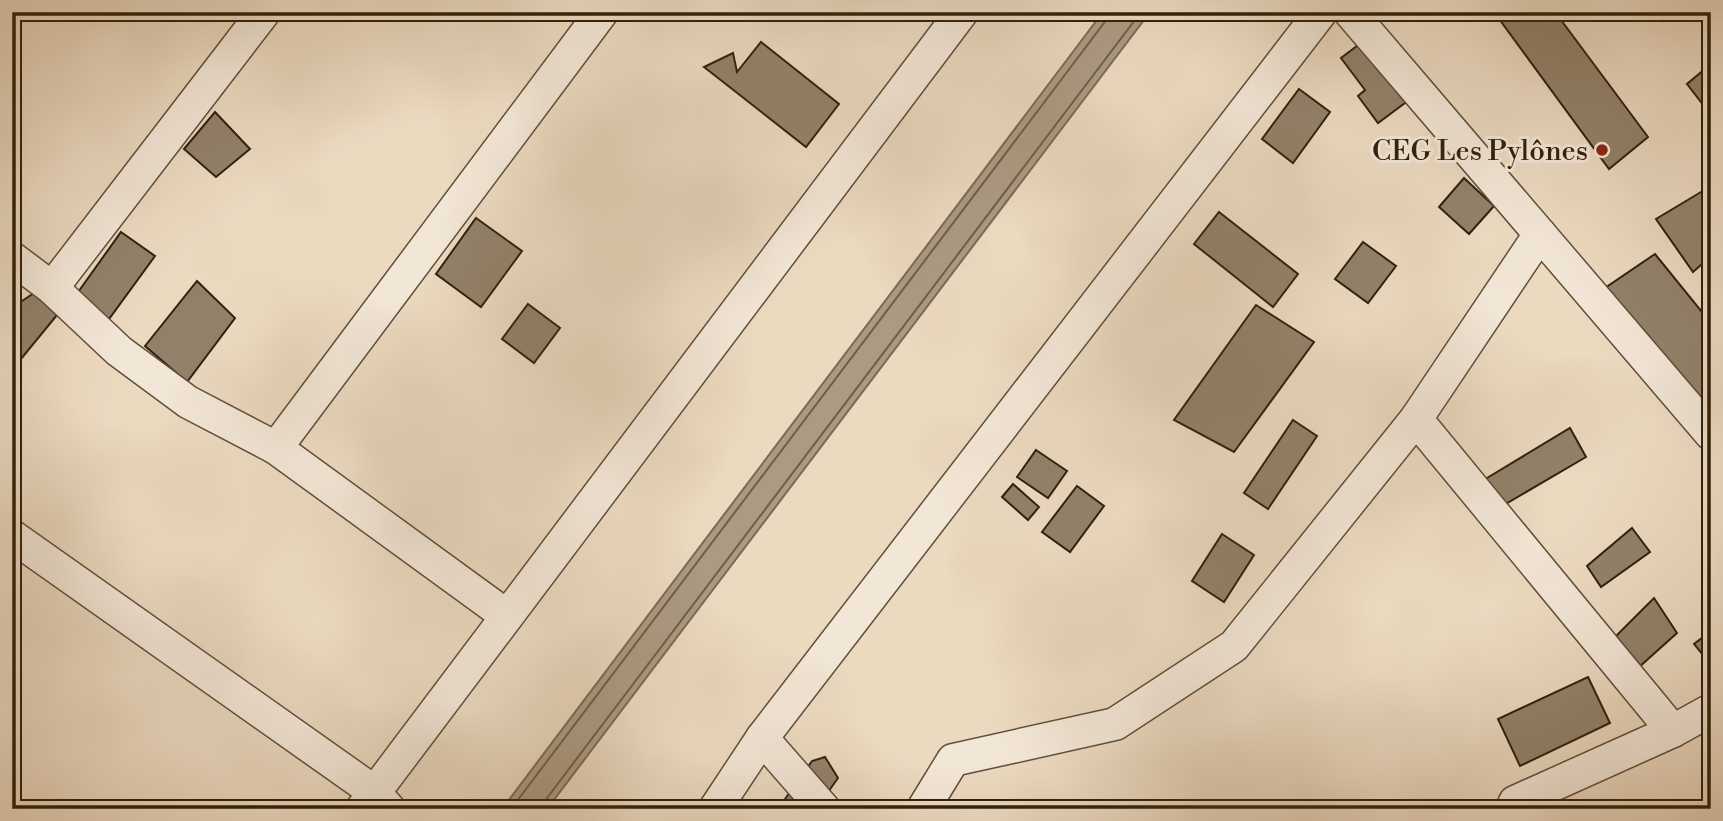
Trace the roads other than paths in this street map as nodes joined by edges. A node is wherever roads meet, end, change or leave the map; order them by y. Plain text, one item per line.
1 (264, 12) edge
2 (602, 12) edge
3 (962, 12) edge
4 (1321, 12) edge
5 (1350, 12) edge
6 (1540, 234) junction
7 (12, 258) edge
8 (52, 288) junction
9 (1416, 419) junction
10 (1711, 434) edge
11 (276, 449) junction
12 (12, 536) edge
13 (507, 616) junction
14 (1711, 710) edge
15 (1673, 732) junction
16 (762, 738) junction
17 (375, 803) edge
18 (715, 809) edge
19 (824, 809) edge
20 (923, 809) edge
21 (1511, 809) edge

1 - 8 street
2 - 11 street
3 - 13 street
4 - 16 street
5 - 6 street
6 - 9 street
6 - 10 street
7 - 8 street
8 - 11 street
9 - 15 street
9 - 20 street
11 - 13 street
12 - 17 street
13 - 17 street
14 - 15 street
15 - 21 street
16 - 18 street
16 - 19 street

